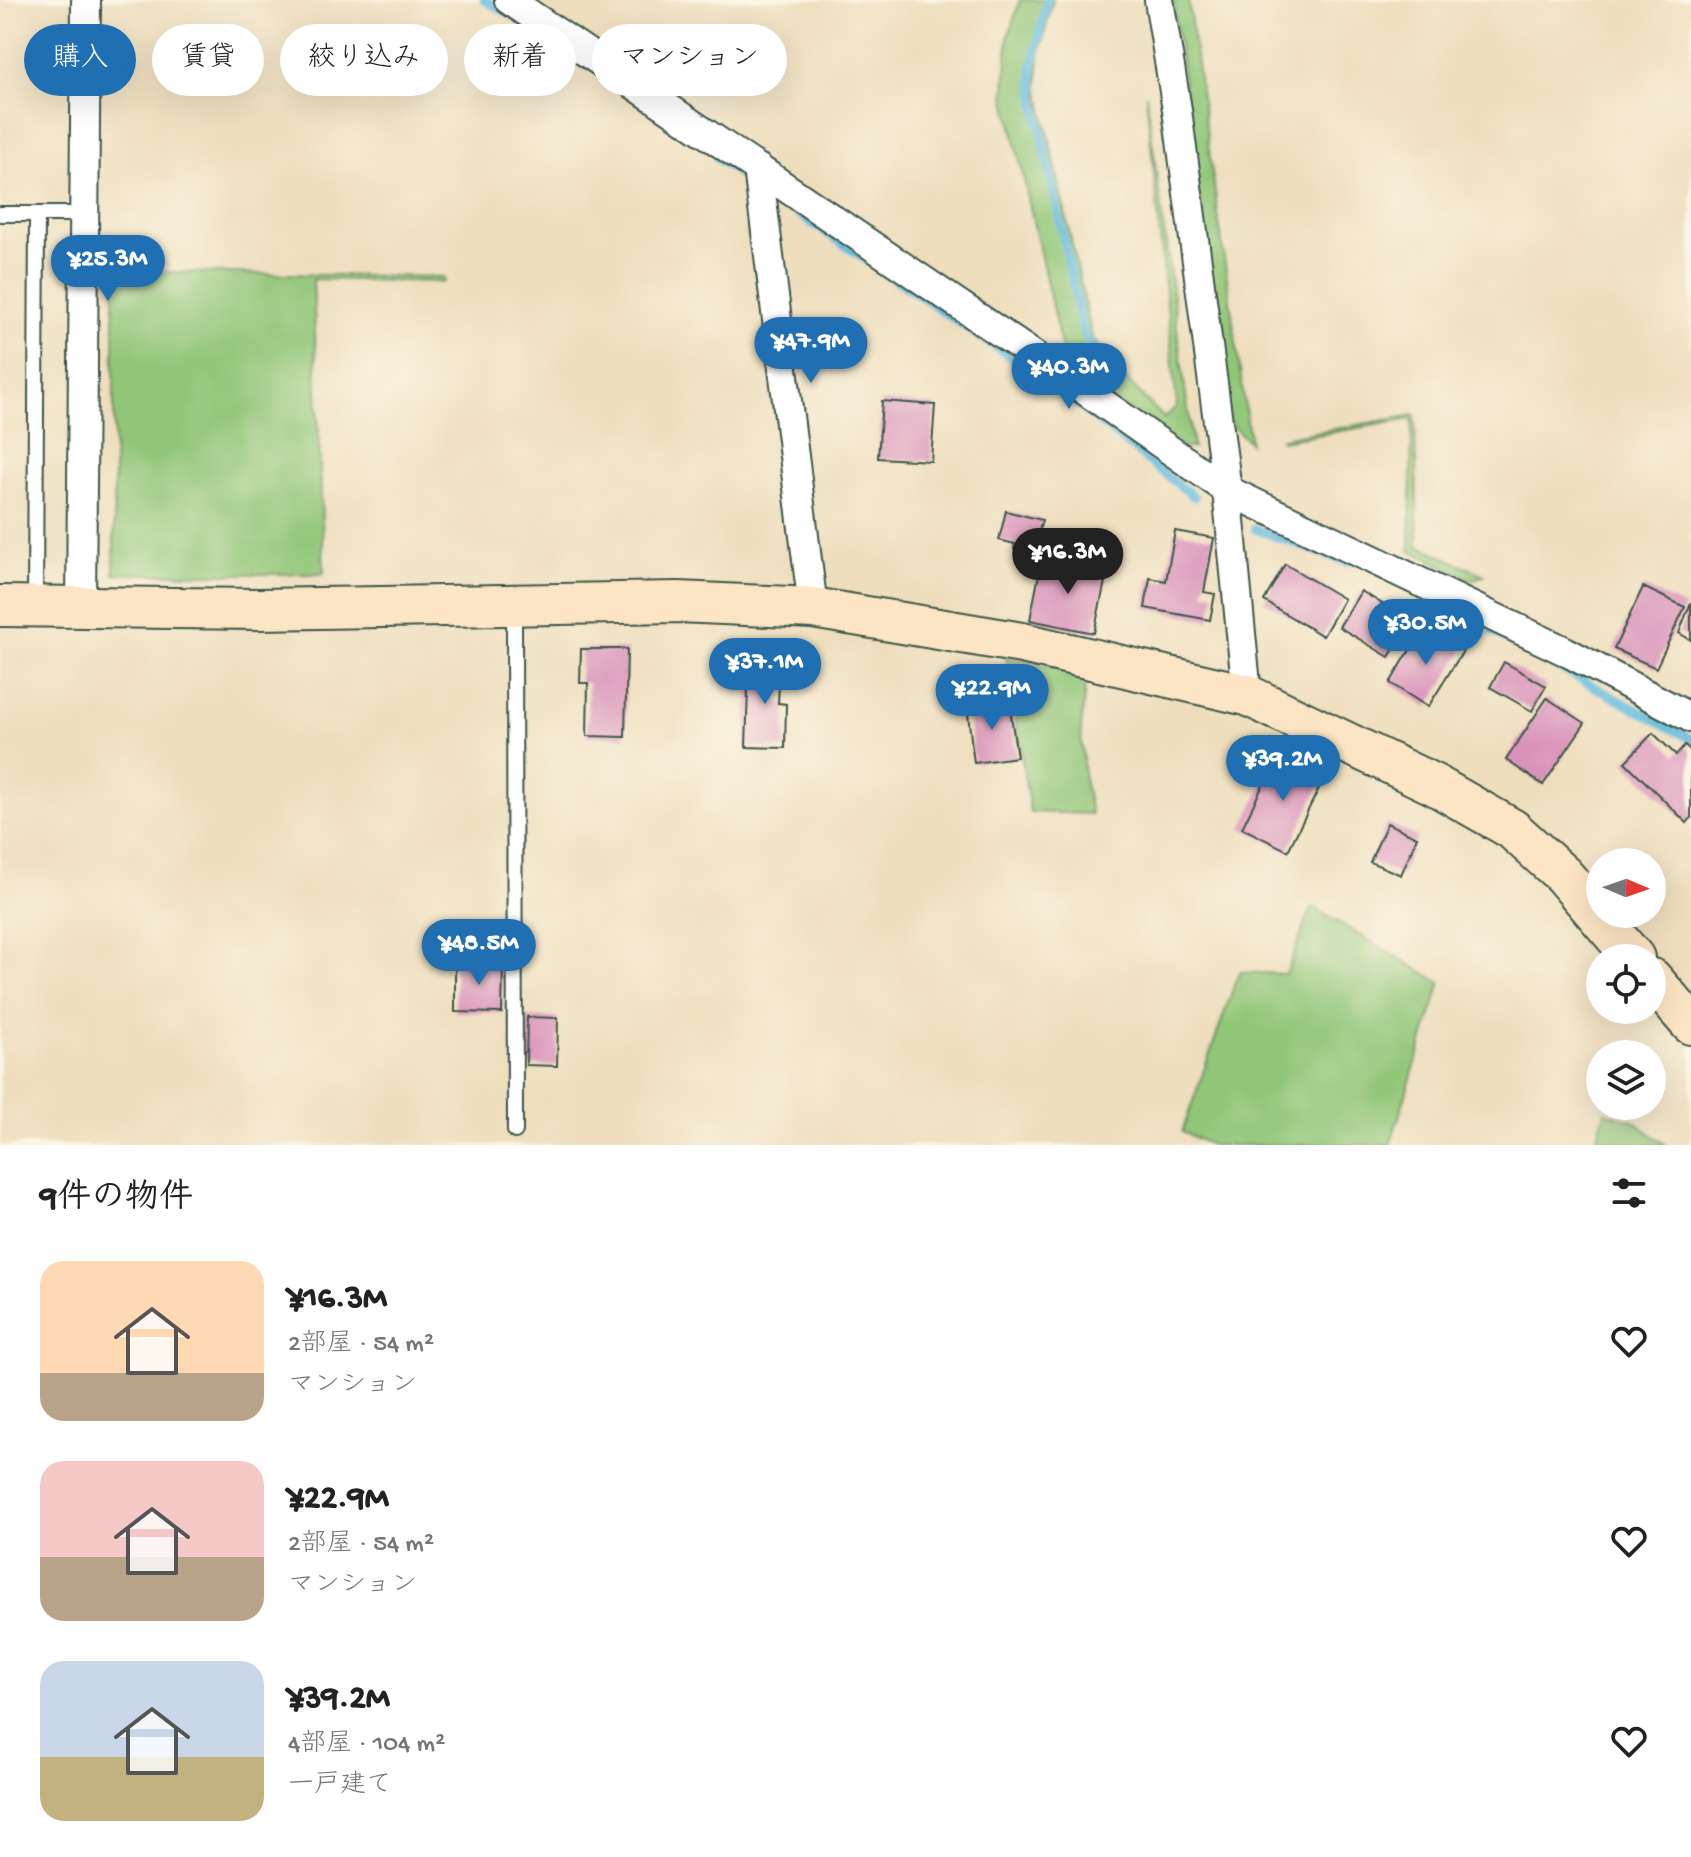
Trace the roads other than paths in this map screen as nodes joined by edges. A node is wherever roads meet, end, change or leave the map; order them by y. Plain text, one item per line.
1 (86, 0) edge
2 (509, 0) edge
3 (1159, 0) edge
4 (758, 168) junction
5 (0, 214) edge
6 (37, 214) junction
7 (83, 214) junction
8 (1227, 490) junction
9 (514, 604) junction
10 (17, 606) edge
11 (81, 606) junction
12 (813, 608) junction
13 (1247, 695) junction
14 (1691, 718) edge
15 (1622, 944) edge
16 (1666, 995) edge
17 (1691, 1024) edge
18 (515, 1131) dead end

1 - 7 street
2 - 4 street
3 - 8 street
4 - 8 street
4 - 12 street
5 - 6 lane
6 - 7 lane
6 - 10 lane
7 - 11 street
8 - 13 street
8 - 14 street
9 - 11 street
9 - 12 street
9 - 18 lane
10 - 11 street
12 - 13 street
13 - 15 street
16 - 17 street

